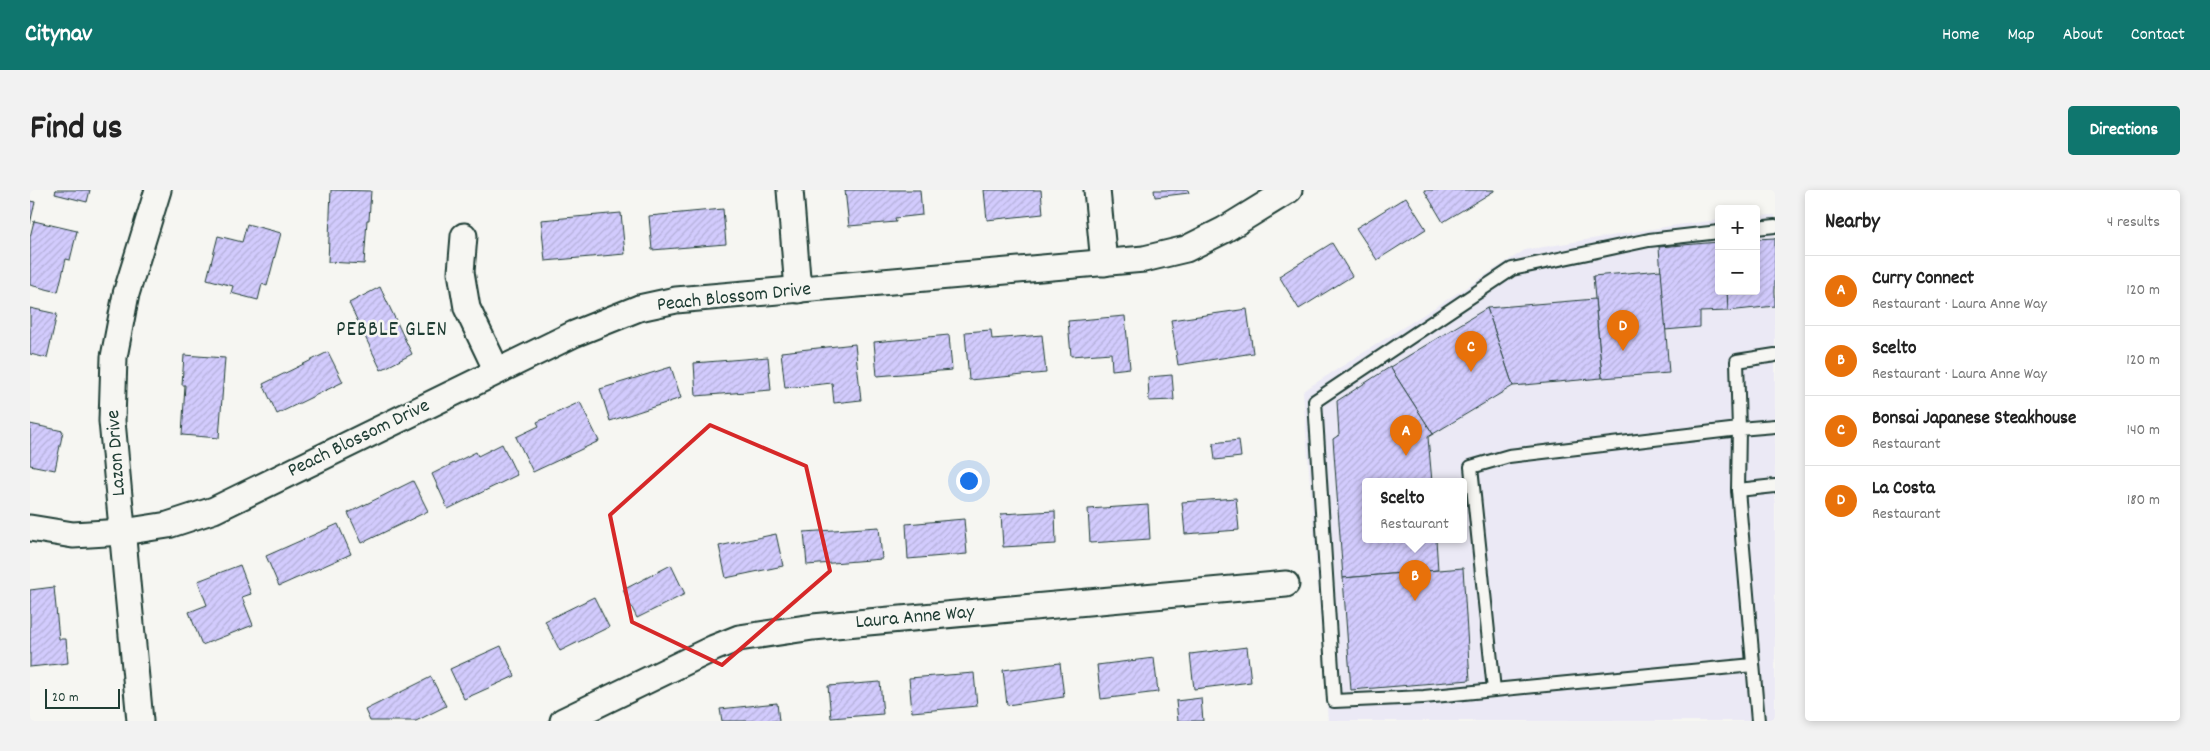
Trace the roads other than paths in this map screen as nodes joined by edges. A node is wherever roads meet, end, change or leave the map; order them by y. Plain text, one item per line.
1 (158, 190) edge
2 (790, 190) edge
3 (1097, 190) edge
4 (1289, 190) edge
5 (1775, 226) edge
6 (1760, 228) edge
7 (1715, 232) edge
8 (464, 236) dead end
9 (1104, 263) junction
10 (798, 290) junction
11 (1775, 355) edge
12 (497, 371) junction
13 (1775, 426) edge
14 (1739, 429) junction
15 (1775, 486) edge
16 (1738, 490) junction
17 (30, 528) edge
18 (123, 532) junction
19 (1286, 584) dead end
20 (1753, 665) junction
21 (1494, 690) junction
22 (140, 721) edge
23 (563, 721) edge
24 (1758, 721) edge

1 - 18 street, Lazon Drive
2 - 10 street
3 - 9 street
4 - 9 street, Peach Blossom Drive
5 - 6 lane
7 - 21 lane
8 - 12 street
9 - 10 street, Peach Blossom Drive
10 - 12 street, Peach Blossom Drive
11 - 14 lane
12 - 18 street, Peach Blossom Drive
13 - 14 lane
14 - 16 lane
14 - 21 lane
15 - 16 lane
16 - 20 lane
17 - 18 street, Peach Blossom Drive
18 - 22 street, Lazon Drive
19 - 23 street, Laura Anne Way
20 - 21 lane
20 - 24 lane

